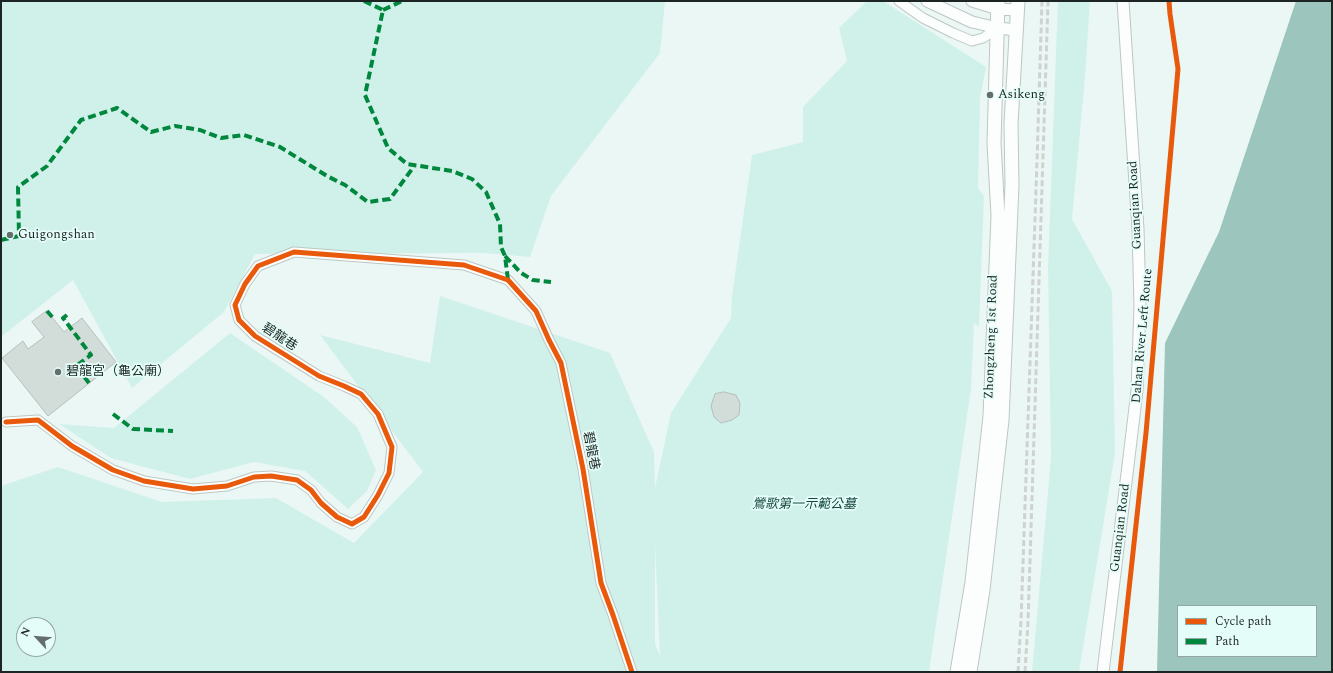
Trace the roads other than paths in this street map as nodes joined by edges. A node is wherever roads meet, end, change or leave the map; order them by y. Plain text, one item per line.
1 (900, 1) edge
2 (927, 1) edge
3 (972, 1) edge
4 (1123, 1) edge
5 (996, 4) edge
6 (1017, 6) edge
7 (998, 28) junction
8 (1016, 30) junction
9 (6, 422) dead end
10 (632, 672) edge
11 (957, 672) edge
12 (970, 672) edge
13 (1103, 672) edge

1 - 7 street
2 - 7 street
3 - 5 street
4 - 13 street, Guanqian Road
5 - 6 street
5 - 7 main road, Zhongzheng 1st Road
6 - 8 main road, Zhongzheng 1st Road
7 - 8 street
7 - 11 main road, Zhongzheng 1st Road
8 - 12 main road, Zhongzheng 1st Road
9 - 10 street, 碧龍巷

